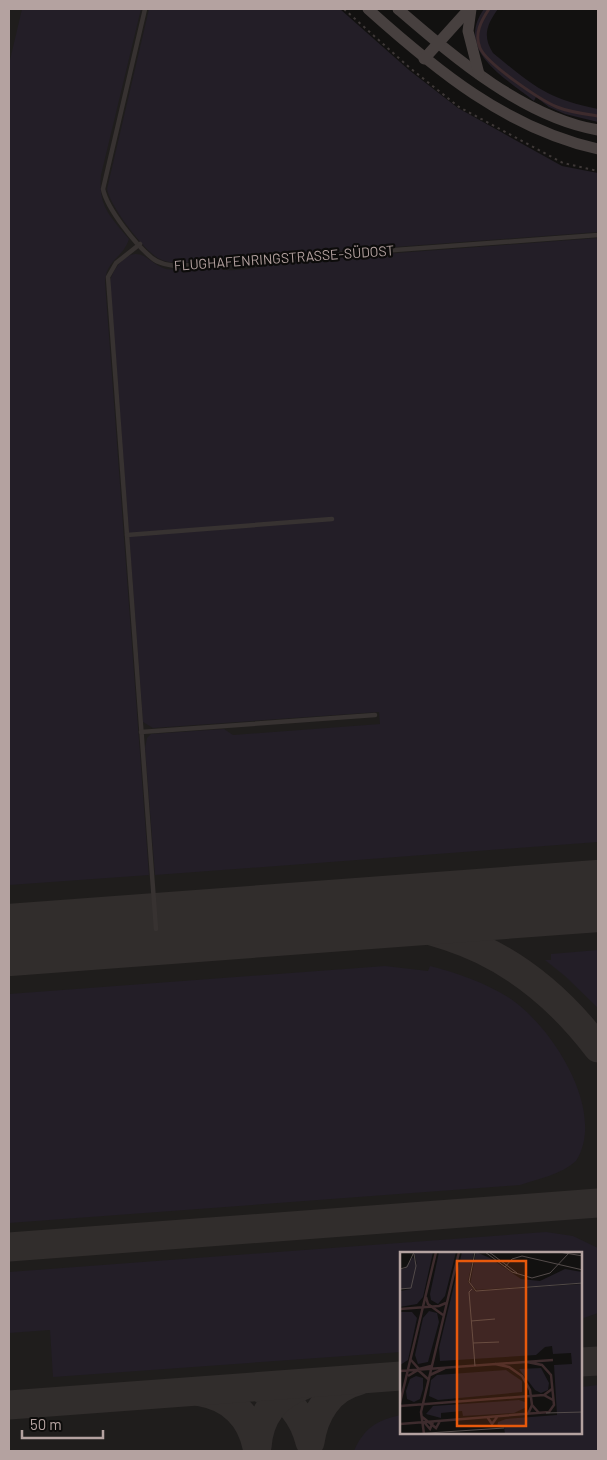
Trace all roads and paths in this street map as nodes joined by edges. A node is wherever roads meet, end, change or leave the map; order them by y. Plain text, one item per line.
1 (145, 9) edge
2 (368, 9) edge
3 (398, 9) edge
4 (470, 9) edge
5 (438, 43) junction
6 (424, 59) junction
7 (479, 74) junction
8 (598, 130) edge
9 (598, 149) edge
10 (598, 235) edge
11 (140, 244) junction
12 (332, 519) dead end
13 (127, 535) junction
14 (375, 715) dead end
15 (141, 732) junction
16 (156, 929) dead end

1 - 11 lane, FLUGHAFENRINGSTRASSE-SÜDOST
2 - 6 main road
3 - 5 main road
4 - 5 main road
4 - 7 main road
5 - 6 main road
5 - 7 main road
6 - 9 main road
7 - 8 main road
10 - 11 lane, FLUGHAFENRINGSTRASSE-SÜDOST
11 - 13 lane
12 - 13 lane
13 - 15 lane
14 - 15 lane
15 - 16 lane

